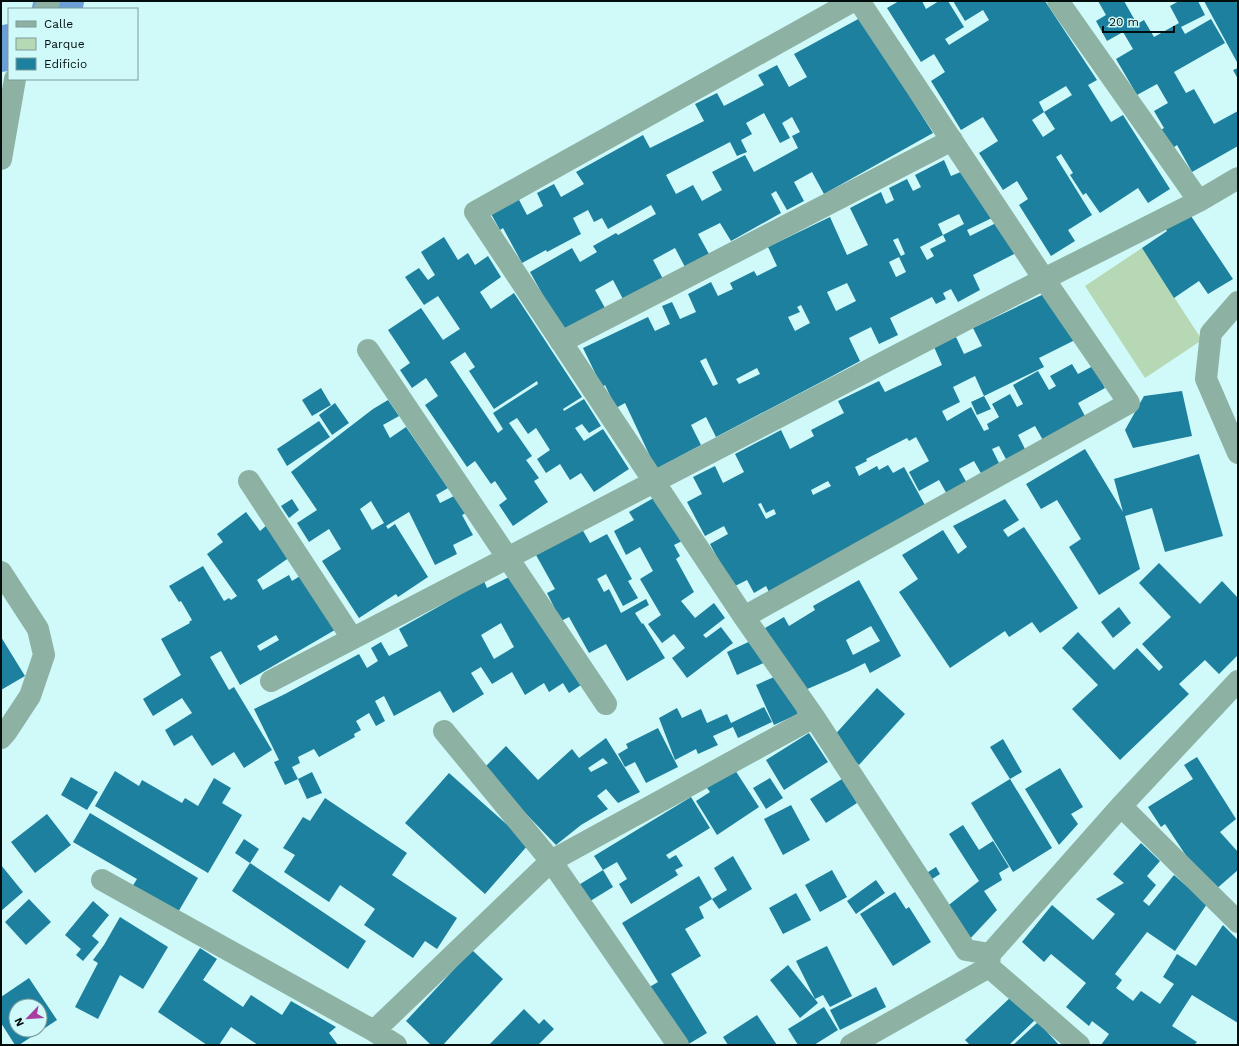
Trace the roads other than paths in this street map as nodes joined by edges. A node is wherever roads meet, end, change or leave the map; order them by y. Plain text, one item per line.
1 (853, 1) edge
2 (859, 1) edge
3 (1058, 1) edge
4 (15, 80) edge
5 (952, 140) junction
6 (1, 159) edge
7 (1238, 178) edge
8 (1199, 201) junction
9 (1044, 279) junction
10 (1238, 302) edge
11 (561, 342) junction
12 (368, 350) dead end
13 (1238, 452) edge
14 (249, 481) dead end
15 (654, 482) junction
16 (508, 557) junction
17 (1, 572) edge
18 (744, 617) junction
19 (352, 638) junction
20 (271, 680) dead end
21 (1238, 682) edge
22 (606, 704) dead end
23 (814, 717) junction
24 (444, 730) dead end
25 (1, 738) edge
26 (1121, 806) junction
27 (551, 861) junction
28 (102, 880) dead end
29 (1238, 922) edge
30 (990, 961) junction
31 (374, 1031) junction
32 (396, 1045) edge
33 (678, 1045) edge
34 (851, 1045) edge
35 (1079, 1045) edge

1 - 11 street
2 - 5 street
3 - 8 street
4 - 6 street
5 - 9 street
5 - 11 street
7 - 8 street
8 - 9 street
9 - 15 street
9 - 18 street
10 - 13 street
11 - 15 street
12 - 16 street
14 - 19 street
15 - 16 street
15 - 18 street
16 - 19 street
16 - 22 street
17 - 25 street
18 - 23 street
19 - 20 street
21 - 26 street
23 - 27 street
23 - 30 street
24 - 27 street
26 - 29 street
26 - 30 street
27 - 31 street
27 - 33 street
28 - 31 street
30 - 34 street
30 - 35 street
31 - 32 street

